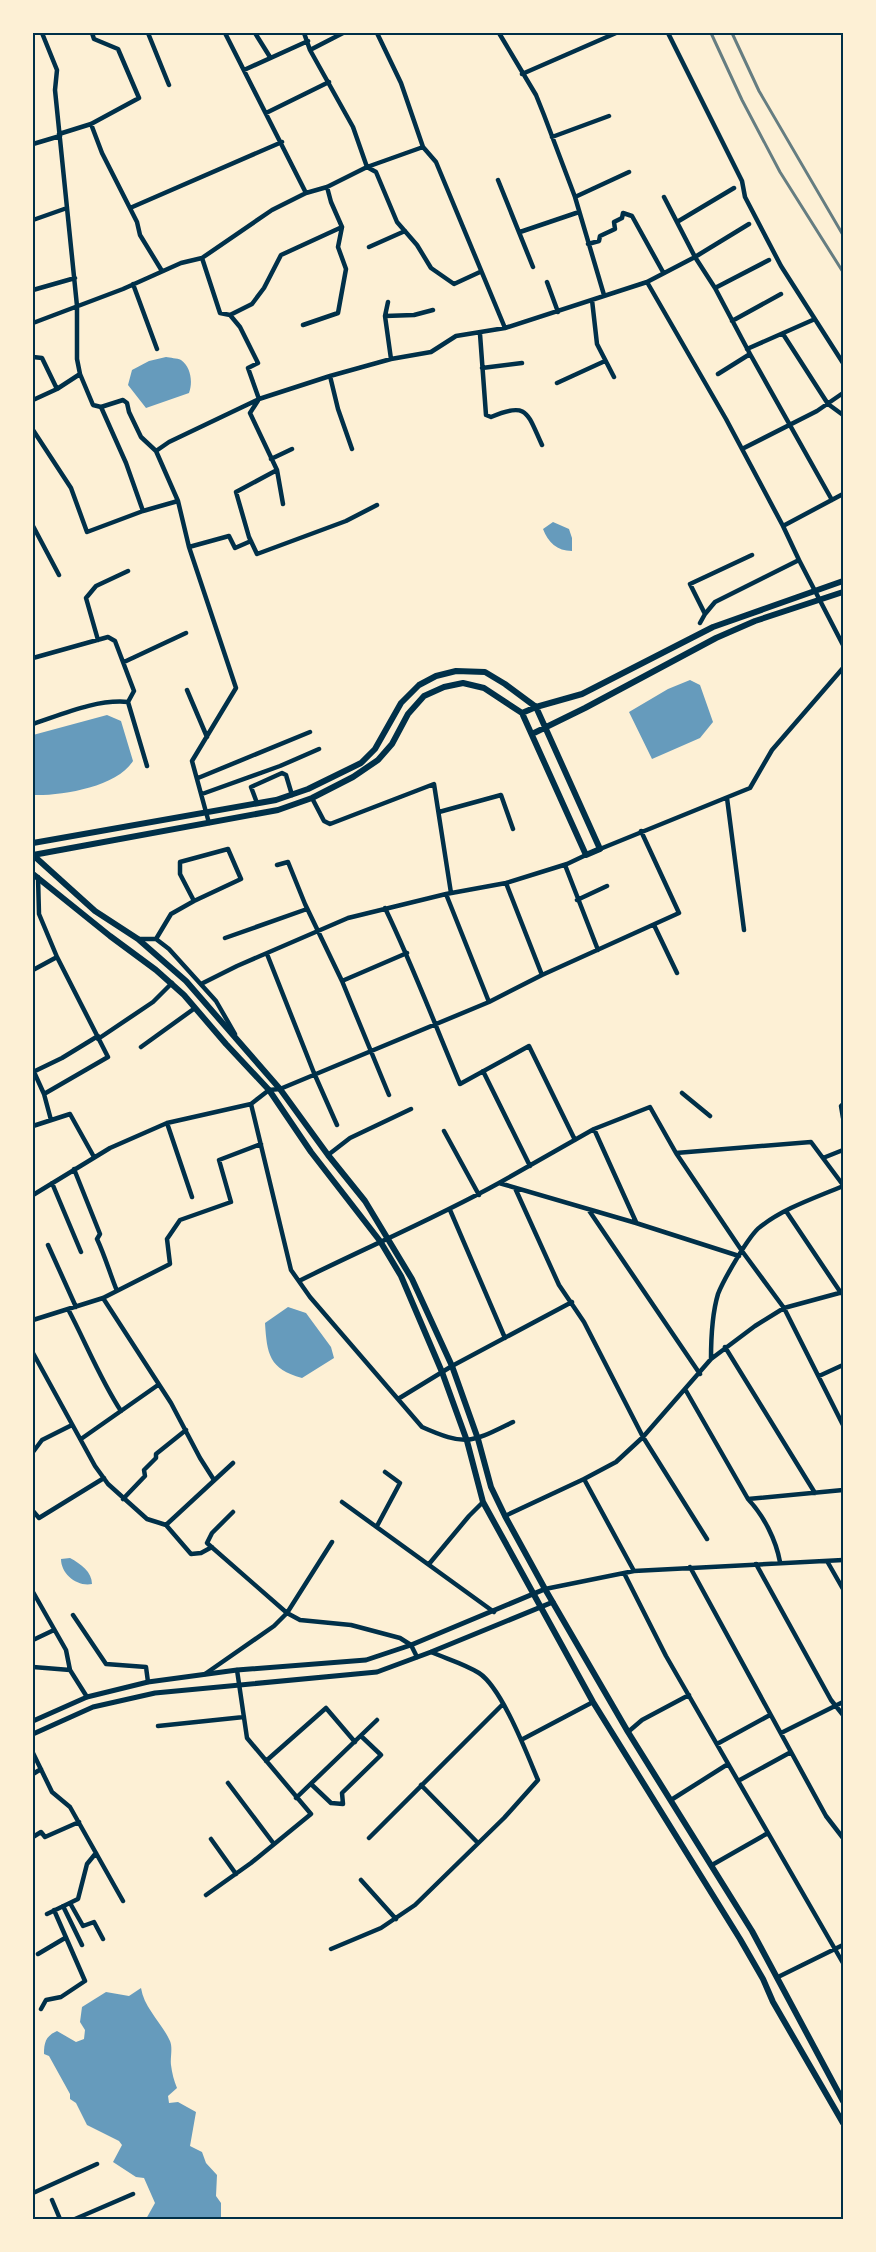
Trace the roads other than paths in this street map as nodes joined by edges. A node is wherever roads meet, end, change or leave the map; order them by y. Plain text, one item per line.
1 (42, 33) edge
2 (92, 33) edge
3 (148, 33) edge
4 (225, 33) edge
5 (255, 33) edge
6 (304, 33) edge
7 (343, 33) edge
8 (376, 33) edge
9 (499, 33) edge
10 (616, 33) edge
11 (668, 33) edge
12 (308, 41) junction
13 (310, 50) junction
14 (270, 57) junction
15 (244, 70) junction
16 (522, 74) junction
17 (329, 82) junction
18 (169, 85) dead end
19 (266, 113) junction
20 (609, 116) dead end
21 (91, 124) junction
22 (59, 135) junction
23 (552, 137) junction
24 (282, 142) junction
25 (33, 144) edge
26 (423, 147) junction
27 (367, 167) junction
28 (630, 172) dead end
29 (498, 180) dead end
30 (327, 187) junction
31 (734, 188) dead end
32 (306, 193) junction
33 (575, 196) junction
34 (664, 197) dead end
35 (67, 208) junction
36 (130, 208) junction
37 (579, 212) junction
38 (33, 220) edge
39 (677, 222) junction
40 (749, 224) dead end
41 (342, 227) junction
42 (405, 231) junction
43 (520, 232) junction
44 (588, 244) junction
45 (369, 247) dead end
46 (694, 257) junction
47 (202, 258) junction
48 (769, 260) dead end
49 (533, 267) dead end
50 (162, 271) junction
51 (480, 272) junction
52 (663, 272) junction
53 (75, 278) junction
54 (547, 282) dead end
55 (647, 282) junction
56 (133, 284) junction
57 (715, 288) junction
58 (33, 290) edge
59 (781, 294) dead end
60 (604, 295) junction
61 (592, 300) junction
62 (388, 302) dead end
63 (78, 306) junction
64 (433, 310) dead end
65 (558, 312) junction
66 (230, 315) junction
67 (385, 316) junction
68 (815, 319) junction
69 (732, 321) junction
70 (33, 323) edge
71 (303, 325) dead end
72 (505, 328) junction
73 (480, 334) junction
74 (783, 334) junction
75 (157, 349) dead end
76 (749, 352) junction
77 (33, 357) edge
78 (392, 360) junction
79 (605, 361) junction
80 (522, 363) dead end
81 (843, 363) edge
82 (482, 368) junction
83 (80, 374) junction
84 (718, 374) dead end
85 (330, 376) junction
86 (614, 377) dead end
87 (557, 383) dead end
88 (57, 389) junction
89 (843, 393) edge
90 (259, 399) junction
91 (33, 400) edge
92 (828, 404) junction
93 (100, 407) junction
94 (843, 415) edge
95 (789, 425) junction
96 (33, 430) edge
97 (543, 445) dead end
98 (292, 449) dead end
99 (352, 449) dead end
100 (741, 449) junction
101 (156, 451) junction
102 (271, 459) junction
103 (276, 470) junction
104 (843, 494) edge
105 (832, 500) junction
106 (178, 501) junction
107 (283, 504) dead end
108 (377, 504) dead end
109 (143, 511) junction
110 (33, 526) edge
111 (783, 526) junction
112 (251, 541) junction
113 (189, 547) junction
114 (752, 555) dead end
115 (799, 560) junction
116 (128, 571) dead end
117 (58, 575) dead end
118 (843, 581) edge
119 (843, 592) edge
120 (705, 614) junction
121 (700, 623) dead end
122 (186, 633) dead end
123 (98, 640) junction
124 (843, 645) edge
125 (33, 658) edge
126 (124, 662) junction
127 (843, 668) edge
128 (187, 690) dead end
129 (128, 702) junction
130 (536, 707) junction
131 (522, 713) junction
132 (33, 724) edge
133 (546, 726) junction
134 (310, 732) dead end
135 (532, 734) junction
136 (207, 737) junction
137 (319, 749) dead end
138 (147, 766) dead end
139 (198, 778) junction
140 (202, 794) junction
141 (292, 795) junction
142 (312, 798) junction
143 (727, 798) junction
144 (257, 803) junction
145 (207, 811) junction
146 (439, 812) junction
147 (209, 823) junction
148 (513, 829) dead end
149 (641, 831) junction
150 (33, 843) edge
151 (600, 849) junction
152 (33, 855) edge
153 (586, 855) junction
154 (277, 865) dead end
155 (565, 865) junction
156 (35, 875) edge
157 (506, 883) junction
158 (607, 886) dead end
159 (449, 893) junction
160 (578, 900) junction
161 (194, 901) junction
162 (385, 908) junction
163 (307, 909) junction
164 (654, 925) junction
165 (744, 930) dead end
166 (318, 932) junction
167 (225, 938) dead end
168 (138, 939) junction
169 (156, 939) junction
170 (598, 950) junction
171 (407, 953) junction
172 (267, 954) junction
173 (57, 957) junction
174 (33, 970) edge
175 (677, 973) dead end
176 (542, 975) junction
177 (342, 981) junction
178 (172, 983) junction
179 (201, 984) junction
180 (489, 1002) junction
181 (195, 1008) junction
182 (435, 1025) junction
183 (98, 1038) junction
184 (240, 1045) junction
185 (141, 1047) dead end
186 (370, 1051) junction
187 (483, 1071) junction
188 (33, 1072) edge
189 (314, 1073) junction
190 (280, 1089) junction
191 (269, 1090) junction
192 (682, 1093) dead end
193 (44, 1094) junction
194 (389, 1095) dead end
195 (251, 1104) junction
196 (843, 1104) edge
197 (411, 1109) dead end
198 (710, 1116) dead end
199 (843, 1118) edge
200 (51, 1120) junction
201 (167, 1123) junction
202 (338, 1125) dead end
203 (33, 1126) edge
204 (594, 1129) junction
205 (444, 1131) dead end
206 (575, 1140) junction
207 (261, 1144) junction
208 (843, 1150) edge
209 (676, 1154) junction
210 (328, 1155) junction
211 (94, 1157) junction
212 (823, 1158) junction
213 (530, 1166) junction
214 (74, 1169) junction
215 (500, 1183) junction
216 (52, 1184) junction
217 (843, 1186) edge
218 (515, 1188) junction
219 (33, 1195) edge
220 (479, 1195) junction
221 (192, 1197) dead end
222 (588, 1209) junction
223 (450, 1210) junction
224 (786, 1211) junction
225 (636, 1223) junction
226 (388, 1238) junction
227 (380, 1241) junction
228 (48, 1245) dead end
229 (81, 1252) dead end
230 (740, 1254) junction
231 (298, 1281) junction
232 (117, 1291) junction
233 (842, 1292) edge
234 (103, 1298) junction
235 (572, 1302) junction
236 (76, 1307) junction
237 (784, 1308) junction
238 (68, 1309) junction
239 (33, 1320) edge
240 (505, 1338) junction
241 (726, 1347) junction
242 (33, 1353) edge
243 (711, 1359) junction
244 (843, 1365) edge
245 (452, 1366) junction
246 (442, 1372) junction
247 (700, 1374) junction
248 (819, 1376) junction
249 (158, 1385) junction
250 (685, 1389) junction
251 (398, 1399) junction
252 (121, 1411) junction
253 (513, 1422) dead end
254 (72, 1425) junction
255 (843, 1425) edge
256 (186, 1430) junction
257 (643, 1437) junction
258 (81, 1439) junction
259 (478, 1439) junction
260 (467, 1441) junction
261 (33, 1452) edge
262 (233, 1463) dead end
263 (385, 1472) dead end
264 (104, 1478) junction
265 (584, 1479) junction
266 (214, 1480) junction
267 (843, 1490) edge
268 (815, 1493) junction
269 (123, 1499) junction
270 (748, 1499) junction
271 (342, 1502) dead end
272 (483, 1502) junction
273 (33, 1511) edge
274 (233, 1512) dead end
275 (505, 1516) junction
276 (166, 1525) junction
277 (377, 1526) junction
278 (707, 1539) dead end
279 (332, 1542) dead end
280 (212, 1547) junction
281 (843, 1560) edge
282 (827, 1561) junction
283 (780, 1562) junction
284 (429, 1564) junction
285 (756, 1564) junction
286 (690, 1567) junction
287 (634, 1571) junction
288 (624, 1573) junction
289 (545, 1589) junction
290 (843, 1589) edge
291 (33, 1592) edge
292 (533, 1593) junction
293 (553, 1602) junction
294 (540, 1606) junction
295 (494, 1612) junction
296 (287, 1613) junction
297 (73, 1615) dead end
298 (54, 1630) junction
299 (33, 1640) edge
300 (411, 1645) junction
301 (431, 1652) junction
302 (417, 1657) junction
303 (33, 1667) edge
304 (70, 1670) junction
305 (237, 1670) junction
306 (204, 1674) junction
307 (148, 1682) junction
308 (239, 1684) junction
309 (689, 1695) junction
310 (87, 1697) junction
311 (593, 1702) junction
312 (843, 1702) edge
313 (503, 1704) junction
314 (836, 1706) junction
315 (770, 1714) junction
316 (843, 1714) edge
317 (244, 1717) junction
318 (377, 1720) dead end
319 (33, 1721) edge
320 (158, 1726) dead end
321 (628, 1732) junction
322 (781, 1733) junction
323 (33, 1734) edge
324 (361, 1736) junction
325 (521, 1740) junction
326 (355, 1742) junction
327 (717, 1744) junction
328 (791, 1752) junction
329 (33, 1753) edge
330 (266, 1761) junction
331 (728, 1764) junction
332 (41, 1769) junction
333 (33, 1774) edge
334 (654, 1774) junction
335 (642, 1781) junction
336 (738, 1781) junction
337 (228, 1783) dead end
338 (311, 1784) junction
339 (421, 1785) junction
340 (296, 1798) junction
341 (671, 1800) junction
342 (79, 1822) junction
343 (768, 1833) junction
344 (33, 1837) edge
345 (369, 1838) dead end
346 (843, 1838) edge
347 (211, 1839) dead end
348 (478, 1843) junction
349 (274, 1844) junction
350 (96, 1853) junction
351 (712, 1865) junction
352 (236, 1874) junction
353 (361, 1880) dead end
354 (206, 1895) dead end
355 (123, 1900) dead end
356 (70, 1903) junction
357 (63, 1906) junction
358 (54, 1911) junction
359 (47, 1914) dead end
360 (396, 1919) junction
361 (65, 1938) junction
362 (103, 1939) dead end
363 (82, 1945) dead end
364 (843, 1945) edge
365 (331, 1949) dead end
366 (835, 1949) junction
367 (38, 1954) dead end
368 (843, 1963) edge
369 (778, 1977) junction
370 (41, 2009) dead end
371 (843, 2101) edge
372 (843, 2123) edge
373 (97, 2164) dead end
374 (33, 2193) edge
375 (133, 2194) dead end
376 (52, 2200) dead end
377 (60, 2219) edge
378 (75, 2219) edge

1 - 22 street
2 - 21 street
3 - 18 street
4 - 15 street
5 - 14 street
6 - 12 street
7 - 13 street
8 - 26 street
9 - 16 street
10 - 16 street
11 - 68 street
12 - 13 street
12 - 14 street
13 - 17 street
14 - 15 street
15 - 19 street
16 - 23 street
17 - 19 street
17 - 27 street
19 - 24 street
20 - 23 street
21 - 22 street
21 - 36 street
22 - 25 street
22 - 35 street
23 - 33 street
24 - 32 street
24 - 36 street
26 - 27 street
26 - 51 street
27 - 30 street
27 - 42 street
28 - 33 street
29 - 43 street
30 - 32 street
30 - 41 street
31 - 39 street
32 - 47 street
33 - 37 street
34 - 39 street
35 - 38 street
35 - 53 street
36 - 50 street
37 - 43 street
37 - 44 street
39 - 46 street
40 - 46 street
41 - 66 street
41 - 71 street
42 - 45 street
42 - 51 street
43 - 49 street
44 - 52 street
44 - 60 street
46 - 52 street
46 - 57 street
47 - 50 street
47 - 66 street
48 - 57 street
50 - 56 street
51 - 72 street
52 - 55 street
53 - 58 street
53 - 63 street
54 - 65 street
55 - 60 street
55 - 100 street
56 - 63 street
56 - 75 street
57 - 69 street
59 - 69 street
60 - 61 street
61 - 65 street
61 - 79 street
62 - 67 street
63 - 70 street
63 - 83 street
64 - 67 street
65 - 72 street
66 - 90 street
67 - 78 street
68 - 74 street
68 - 81 street
69 - 76 street
72 - 73 street
73 - 78 street
73 - 82 street
74 - 76 street
74 - 92 street
76 - 84 street
76 - 95 street
77 - 88 street
78 - 85 street
79 - 86 street
79 - 87 street
80 - 82 street
82 - 97 street
83 - 88 street
83 - 93 street
85 - 90 street
85 - 99 street
88 - 91 street
89 - 92 street
90 - 101 street
90 - 102 street
92 - 94 street
92 - 95 street
93 - 101 street
93 - 109 street
95 - 100 street
95 - 105 street
96 - 109 street
98 - 102 street
100 - 111 street
101 - 106 street
102 - 103 street
103 - 107 street
103 - 112 street
104 - 105 street
105 - 111 street
106 - 109 street
106 - 113 street
108 - 112 street
110 - 117 street
111 - 115 street
112 - 113 street
113 - 136 street
114 - 120 street
115 - 120 street
115 - 124 street
116 - 123 street
118 - 130 main road
119 - 133 main road
120 - 121 street
122 - 126 street
123 - 125 street
123 - 126 street
126 - 129 street
127 - 143 street
128 - 136 street
129 - 132 street
129 - 138 street
130 - 131 main road
130 - 133 main road
130 - 141 main road
131 - 135 main road
131 - 142 main road
133 - 135 main road
133 - 151 main road
134 - 139 street
135 - 153 main road
136 - 139 street
137 - 140 street
139 - 140 street
140 - 145 street
141 - 144 main road
141 - 144 street
142 - 146 street
142 - 147 main road
143 - 149 street
143 - 165 street
144 - 145 main road
145 - 147 street
145 - 150 main road
146 - 148 street
146 - 159 street
147 - 152 main road
149 - 151 street
149 - 164 street
151 - 153 main road
152 - 168 main road
153 - 155 street
154 - 163 street
155 - 157 street
155 - 160 street
156 - 173 street
156 - 178 main road
157 - 159 street
157 - 176 street
158 - 160 street
159 - 162 street
159 - 180 street
160 - 170 street
161 - 161 street
161 - 169 street
162 - 166 street
162 - 171 street
163 - 166 street
163 - 167 street
164 - 170 street
164 - 175 street
166 - 172 street
166 - 177 street
168 - 169 street
168 - 184 main road
169 - 179 street
170 - 176 street
171 - 177 street
171 - 182 street
172 - 179 street
172 - 189 street
173 - 174 street
173 - 183 street
176 - 180 street
177 - 186 street
178 - 181 main road
178 - 183 street
179 - 184 street
180 - 182 street
181 - 185 street
181 - 191 main road
182 - 186 street
182 - 187 street
183 - 188 street
183 - 193 street
184 - 190 main road
186 - 189 street
186 - 194 street
187 - 206 street
187 - 213 street
188 - 193 street
189 - 190 street
189 - 202 street
190 - 191 street
190 - 210 main road
191 - 195 street
191 - 227 main road
192 - 198 street
193 - 200 street
195 - 201 street
195 - 207 street
196 - 199 street
197 - 210 street
200 - 203 street
200 - 211 street
201 - 211 street
201 - 221 street
204 - 206 street
204 - 209 street
204 - 225 street
205 - 220 street
206 - 213 street
207 - 231 street
207 - 232 street
208 - 212 street
209 - 212 street
209 - 230 street
210 - 226 main road
211 - 214 street
212 - 217 street
213 - 215 street
214 - 216 street
214 - 232 street
215 - 218 street
215 - 220 street
216 - 219 street
216 - 229 street
217 - 224 street
218 - 222 street
218 - 235 street
220 - 223 street
222 - 225 street
222 - 247 street
223 - 226 street
223 - 240 street
224 - 230 street
224 - 233 street
225 - 230 street
226 - 227 street
226 - 245 main road
227 - 231 street
227 - 246 main road
228 - 236 street
230 - 237 street
230 - 243 street
231 - 251 street
232 - 234 street
233 - 237 street
234 - 236 street
234 - 249 street
235 - 240 street
235 - 257 street
236 - 238 street
237 - 241 street
237 - 248 street
238 - 239 street
238 - 252 street
240 - 245 street
241 - 243 street
241 - 268 street
242 - 254 street
243 - 247 street
244 - 248 street
245 - 246 street
245 - 259 main road
246 - 251 street
246 - 260 main road
247 - 250 street
248 - 255 street
249 - 252 street
249 - 256 street
250 - 257 street
250 - 270 street
251 - 260 street
252 - 258 street
253 - 259 street
254 - 258 street
254 - 261 street
256 - 266 street
256 - 269 street
257 - 265 street
257 - 278 street
258 - 264 street
259 - 260 street
259 - 275 main road
260 - 272 main road
262 - 266 street
263 - 277 street
264 - 269 street
264 - 273 street
265 - 275 street
265 - 287 street
266 - 276 street
267 - 268 street
268 - 270 street
269 - 276 street
270 - 283 street
271 - 277 street
272 - 284 street
272 - 292 main road
274 - 280 street
275 - 289 main road
276 - 280 street
277 - 284 street
279 - 296 street
280 - 296 street
281 - 282 street
282 - 283 street
282 - 290 street
283 - 285 street
284 - 295 street
285 - 286 street
285 - 314 street
286 - 287 street
286 - 315 street
287 - 288 street
288 - 289 street
288 - 309 street
289 - 292 street
289 - 293 main road
291 - 298 street
292 - 294 main road
292 - 295 street
293 - 294 street
293 - 321 main road
294 - 301 street
294 - 311 main road
295 - 300 street
296 - 300 street
296 - 306 street
297 - 307 street
298 - 299 street
298 - 304 street
300 - 302 street
300 - 305 street
301 - 302 street
301 - 313 street
302 - 308 street
303 - 304 street
304 - 310 street
305 - 306 street
305 - 308 street
306 - 307 street
307 - 310 street
308 - 317 street
308 - 323 street
309 - 321 street
309 - 327 street
310 - 319 street
311 - 325 street
311 - 335 main road
312 - 314 street
313 - 325 street
313 - 339 street
314 - 316 street
314 - 322 street
315 - 322 street
315 - 327 street
317 - 320 street
317 - 330 street
318 - 324 street
321 - 334 main road
322 - 328 street
324 - 326 street
324 - 338 street
325 - 348 street
326 - 330 street
326 - 338 street
327 - 331 street
328 - 336 street
328 - 346 street
329 - 332 street
330 - 340 street
331 - 336 street
331 - 341 street
332 - 333 street
332 - 342 street
334 - 335 main road
334 - 341 main road
335 - 372 main road
336 - 343 street
337 - 349 street
338 - 340 street
339 - 345 street
339 - 348 street
340 - 349 street
341 - 351 main road
342 - 344 street
342 - 350 street
343 - 351 street
343 - 366 street
347 - 352 street
348 - 360 street
349 - 352 street
350 - 355 street
350 - 356 street
351 - 369 main road
352 - 354 street
353 - 360 street
356 - 357 street
356 - 362 street
357 - 358 street
357 - 363 street
358 - 359 street
358 - 361 street
360 - 365 street
361 - 367 street
361 - 370 street
364 - 366 street
366 - 368 street
366 - 369 street
369 - 371 main road
373 - 374 street
375 - 378 street
376 - 377 street

